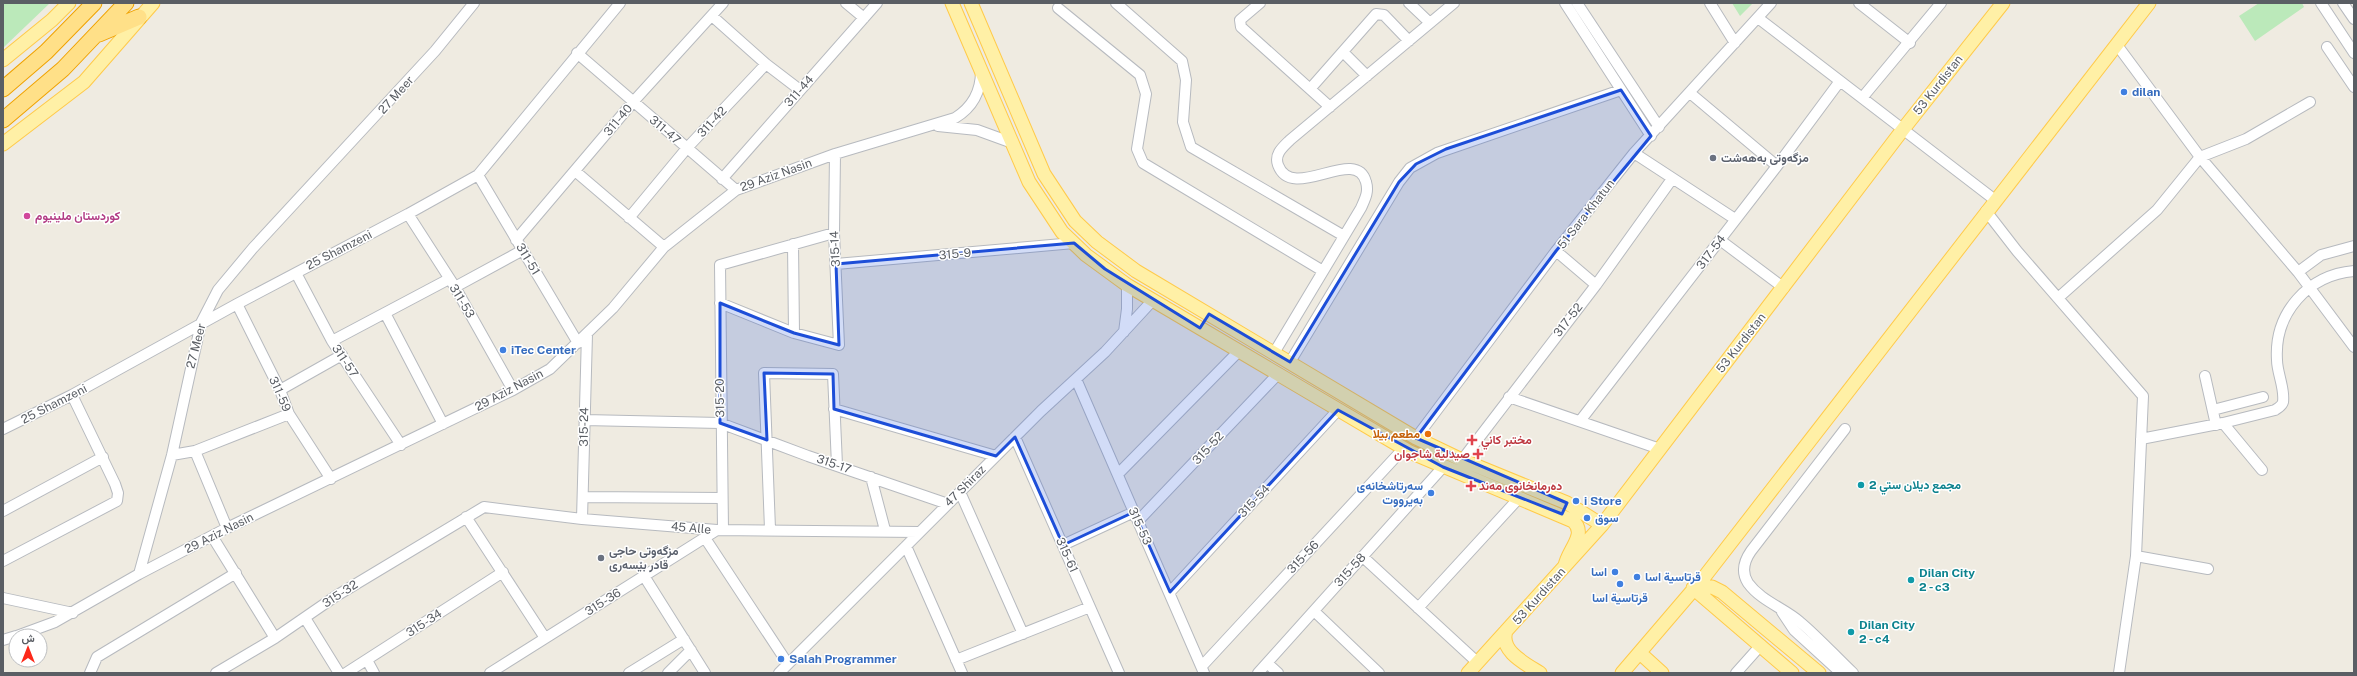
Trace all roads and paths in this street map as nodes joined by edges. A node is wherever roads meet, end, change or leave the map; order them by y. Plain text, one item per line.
1 (69, 3) edge
2 (126, 3) edge
3 (153, 3) edge
4 (474, 3) edge
5 (620, 3) edge
6 (724, 3) edge
7 (846, 3) edge
8 (877, 3) edge
9 (952, 3) edge
10 (971, 3) edge
11 (1116, 3) edge
12 (1260, 3) edge
13 (1409, 3) edge
14 (1454, 3) edge
15 (1565, 3) edge
16 (1577, 3) edge
17 (1710, 3) edge
18 (1772, 3) edge
19 (1859, 3) edge
20 (1941, 3) edge
21 (2003, 3) edge
22 (2149, 3) edge
23 (2321, 3) edge
24 (2343, 3) edge
25 (89, 6) edge
26 (1058, 8) dead end
27 (712, 16) junction
28 (139, 17) junction
29 (864, 18) junction
30 (1758, 18) junction
31 (2354, 19) edge
32 (1430, 23) junction
33 (93, 37) junction
34 (1409, 41) junction
35 (1735, 43) junction
36 (1910, 43) junction
37 (2117, 45) junction
38 (2327, 47) dead end
39 (1342, 52) junction
40 (577, 53) junction
41 (2354, 53) edge
42 (3, 60) edge
43 (766, 64) junction
44 (981, 71) junction
45 (1367, 76) junction
46 (1840, 81) junction
47 (2354, 87) edge
48 (3, 88) edge
49 (1310, 89) junction
50 (800, 90) junction
51 (1621, 90) junction
52 (1690, 93) junction
53 (1862, 98) junction
54 (633, 102) junction
55 (2310, 102) dead end
56 (1330, 107) junction
57 (3, 120) edge
58 (930, 127) junction
59 (1659, 127) junction
60 (1904, 128) junction
61 (1651, 136) junction
62 (1010, 142) junction
63 (3, 144) edge
64 (687, 148) junction
65 (1634, 153) junction
66 (835, 154) junction
67 (2200, 157) junction
68 (1777, 166) junction
69 (574, 171) junction
70 (478, 175) junction
71 (722, 178) junction
72 (1672, 179) junction
73 (736, 190) junction
74 (1995, 200) junction
75 (1986, 211) junction
76 (408, 214) junction
77 (629, 218) junction
78 (1736, 219) junction
79 (834, 233) junction
80 (1344, 236) junction
81 (516, 240) junction
82 (1720, 240) junction
83 (1074, 243) junction
84 (793, 244) junction
85 (2354, 246) edge
86 (664, 247) junction
87 (523, 250) junction
88 (1556, 252) junction
89 (836, 264) junction
90 (1323, 271) junction
91 (2354, 271) edge
92 (2298, 272) junction
93 (296, 273) junction
94 (452, 283) junction
95 (1127, 285) junction
96 (1596, 285) junction
97 (1784, 288) junction
98 (2309, 288) junction
99 (2058, 298) junction
100 (1152, 300) junction
101 (720, 303) junction
102 (238, 304) junction
103 (385, 313) junction
104 (1209, 314) junction
105 (201, 323) junction
106 (1200, 328) junction
107 (1124, 332) junction
108 (794, 333) junction
109 (587, 334) junction
110 (332, 341) junction
111 (578, 343) junction
112 (2354, 347) edge
113 (1239, 351) junction
114 (1274, 353) junction
115 (342, 355) junction
116 (1290, 362) junction
117 (1278, 374) junction
118 (2206, 376) dead end
119 (1076, 379) junction
120 (280, 390) junction
121 (513, 390) junction
122 (72, 395) junction
123 (1509, 397) junction
124 (2263, 397) dead end
125 (834, 409) junction
126 (1338, 410) junction
127 (2213, 410) junction
128 (289, 414) junction
129 (584, 420) junction
130 (1580, 421) junction
131 (720, 423) junction
132 (444, 424) junction
133 (2219, 424) junction
134 (3, 429) edge
135 (1845, 429) dead end
136 (1015, 437) junction
137 (1416, 438) junction
138 (2141, 439) junction
139 (767, 440) junction
140 (401, 445) junction
141 (1404, 448) junction
142 (1660, 448) junction
143 (196, 451) junction
144 (172, 454) junction
145 (996, 456) junction
146 (103, 457) junction
147 (1462, 460) junction
148 (837, 465) junction
149 (1443, 467) junction
150 (2262, 470) dead end
151 (1118, 474) junction
152 (871, 477) junction
153 (332, 479) junction
154 (960, 492) junction
155 (583, 497) junction
156 (722, 498) junction
157 (1519, 498) junction
158 (1567, 503) junction
159 (948, 504) junction
160 (3, 511) edge
161 (1560, 514) junction
162 (466, 517) junction
163 (1136, 517) junction
164 (582, 519) junction
165 (1602, 525) junction
166 (227, 528) junction
167 (720, 530) junction
168 (770, 530) junction
169 (885, 530) junction
170 (919, 532) junction
171 (212, 536) junction
172 (705, 538) junction
173 (1063, 545) junction
174 (906, 546) junction
175 (2136, 556) junction
176 (1363, 557) junction
177 (3, 561) edge
178 (1565, 566) junction
179 (2208, 569) dead end
180 (503, 572) junction
181 (236, 573) junction
182 (139, 574) junction
183 (644, 576) junction
184 (1693, 588) junction
185 (1170, 592) junction
186 (3, 598) edge
187 (1090, 607) junction
188 (1418, 608) junction
189 (1314, 611) junction
190 (1782, 612) junction
191 (72, 613) junction
192 (304, 618) junction
193 (42, 628) edge
194 (1506, 631) junction
195 (1023, 634) junction
196 (275, 638) junction
197 (545, 638) junction
198 (684, 639) junction
199 (1761, 646) junction
200 (690, 650) junction
201 (1640, 653) junction
202 (367, 660) junction
203 (956, 660) junction
204 (1477, 662) junction
205 (1267, 663) junction
206 (788, 664) junction
207 (2120, 669) edge
208 (1203, 670) edge
209 (494, 672) edge
210 (1116, 672) edge
211 (90, 673) edge
212 (216, 673) edge
213 (339, 673) edge
214 (346, 673) edge
215 (374, 673) edge
216 (629, 673) edge
217 (668, 673) edge
218 (705, 673) edge
219 (779, 673) edge
220 (962, 673) edge
221 (1258, 673) edge
222 (1278, 673) edge
223 (1379, 673) edge
224 (1468, 673) edge
225 (1540, 673) edge
226 (1622, 673) edge
227 (1662, 673) edge
228 (1736, 673) edge
229 (1792, 673) edge
230 (1819, 673) edge
231 (1842, 673) edge
232 (1853, 673) edge
233 (2113, 673) edge

1 - 42 main road
2 - 33 highway
3 - 28 main road
4 - 105 street, 27 Meer
5 - 40 street, 25 Shamzeni
6 - 27 street, 311-40
7 - 29 street
8 - 29 street, 311-44
9 - 44 main road
10 - 104 main road
11 - 80 street
12 - 49 street
13 - 32 street
14 - 32 street
15 - 51 street
16 - 59 street
17 - 35 street
18 - 30 street, 51 Sara Khatun
19 - 36 street
20 - 36 street
21 - 60 main road, 53 Kurdistan
22 - 37 main road
23 - 41 street
24 - 31 street
25 - 48 highway
26 - 90 street
27 - 43 street
27 - 54 street, 311-40
28 - 33 highway
28 - 63 main road
29 - 50 street, 311-44
30 - 35 street, 51 Sara Khatun
30 - 46 street
32 - 34 street
33 - 57 highway
34 - 39 street
34 - 45 street
35 - 52 street, 51 Sara Khatun
36 - 53 street
37 - 67 street
37 - 74 main road
38 - 47 street
39 - 45 street
39 - 49 street
40 - 54 street, 311-47
40 - 70 street, 25 Shamzeni
43 - 50 street
43 - 64 street, 311-42
44 - 58 street, 29 Aziz Nasin
44 - 62 main road
45 - 56 street
46 - 53 street
46 - 68 street, 317-54
49 - 56 street
50 - 71 street, 311-44
51 - 61 street
51 - 116 street
52 - 59 street, 51 Sara Khatun
52 - 68 street
53 - 60 street
54 - 64 street, 311-47
54 - 69 street, 311-40
55 - 67 street
56 - 80 street
58 - 62 street, 29 Aziz Nasin
58 - 66 street, 29 Aziz Nasin
59 - 61 street, 51 Sara Khatun
60 - 74 street
60 - 97 main road, 53 Kurdistan
61 - 65 street, 51 Sara Khatun
62 - 83 main road
64 - 71 street, 311-47
64 - 77 street, 311-42
65 - 72 street
65 - 88 street, 51 Sara Khatun
66 - 73 street, 29 Aziz Nasin
66 - 79 street, 315-14
67 - 92 street
67 - 99 street
68 - 78 street, 317-54
69 - 77 street
69 - 81 street, 311-40
70 - 76 street, 25 Shamzeni
70 - 81 street, 311-51
71 - 73 street, 311-47
72 - 78 street
72 - 96 street, 317-52
73 - 86 street, 29 Aziz Nasin
74 - 75 main road
75 - 99 street
75 - 184 main road
76 - 93 street, 25 Shamzeni
76 - 94 street, 311-53
77 - 86 street
78 - 82 street, 317-54
79 - 84 street
79 - 89 street, 315-14
80 - 90 street
81 - 87 street, 311-51
82 - 97 street
82 - 130 street, 317-54
83 - 89 street, 315-9
83 - 95 main road
84 - 101 street, 315-20
84 - 108 street
85 - 92 street
86 - 109 street, 29 Aziz Nasin
87 - 94 street
87 - 111 street, 311-51
88 - 96 street
88 - 137 street, 51 Sara Khatun
89 - 108 street, 315-14
90 - 114 street
91 - 98 street
92 - 98 street
93 - 102 street, 25 Shamzeni
93 - 110 street, 311-57
94 - 103 street
94 - 121 street, 311-53
95 - 100 main road
95 - 107 street
96 - 123 street, 317-52
97 - 142 main road, 53 Kurdistan
98 - 112 street
98 - 133 street
99 - 138 street
100 - 106 main road
100 - 107 street, 47 Shiraz
101 - 108 street
101 - 131 street, 315-20
102 - 105 street, 25 Shamzeni
102 - 120 street, 311-59
103 - 110 street
103 - 132 street
104 - 106 main road
104 - 114 main road
105 - 122 street, 25 Shamzeni
105 - 144 street, 27 Meer
106 - 113 main road
107 - 119 street, 47 Shiraz
109 - 111 street, 29 Aziz Nasin
109 - 129 street, 315-24
110 - 115 street, 311-57
111 - 121 street, 29 Aziz Nasin
113 - 117 main road
113 - 151 street
114 - 116 main road
115 - 120 street
115 - 140 street, 311-57
116 - 137 main road
117 - 126 main road
117 - 163 street, 315-52
118 - 127 street
119 - 136 street, 47 Shiraz
119 - 151 street, 315-53
120 - 128 street, 311-59
121 - 132 street, 29 Aziz Nasin
122 - 134 street, 25 Shamzeni
122 - 146 street
123 - 130 street
123 - 147 street, 317-52
124 - 127 street
125 - 139 street
125 - 145 street
125 - 148 street
126 - 141 main road
126 - 185 street, 315-54
127 - 133 street
128 - 143 street
128 - 153 street, 311-59
129 - 131 street, 315-17
129 - 155 street, 315-24
130 - 142 street
131 - 139 street, 315-17
131 - 156 street, 315-20
132 - 140 street, 29 Aziz Nasin
133 - 138 street
133 - 150 street
135 - 190 street
136 - 145 street, 47 Shiraz
136 - 173 street, 315-61
137 - 147 main road
138 - 175 street
139 - 148 street, 315-17
139 - 168 street
140 - 153 street, 29 Aziz Nasin
141 - 149 main road
141 - 208 street, 315-56
142 - 165 main road, 53 Kurdistan
143 - 144 street
143 - 166 street
144 - 182 street, 27 Meer
145 - 154 street, 47 Shiraz
146 - 160 street
146 - 177 street
147 - 158 main road
148 - 152 street, 315-17
149 - 157 main road
149 - 176 street, 315-58
151 - 163 street, 315-53
152 - 159 street, 315-17
152 - 169 street
153 - 166 street, 29 Aziz Nasin
154 - 159 street, 47 Shiraz
154 - 195 street
155 - 156 street
155 - 164 street, 315-24
156 - 167 street, 315-20
157 - 161 main road
157 - 188 street
158 - 161 main road
158 - 165 main road
159 - 170 street, 47 Shiraz
161 - 178 main road
162 - 164 street, 45 Alle
162 - 180 street
162 - 192 street, 315-32
163 - 173 street
163 - 185 street, 315-53
164 - 167 street, 45 Alle
165 - 178 main road, 53 Kurdistan
166 - 171 street, 29 Aziz Nasin
167 - 168 street, 45 Alle
167 - 172 street, 315-36
168 - 169 street, 45 Alle
169 - 170 street, 45 Alle
170 - 174 street, 47 Shiraz
171 - 181 street
171 - 182 street, 29 Aziz Nasin
172 - 183 street, 315-36
172 - 206 street
173 - 187 street, 315-61
174 - 203 street
174 - 206 street, 47 Shiraz
175 - 179 street
175 - 207 street
176 - 188 street
176 - 189 street, 315-58
178 - 194 main road, 53 Kurdistan
180 - 197 street
180 - 202 street, 315-34
181 - 196 street
181 - 211 street
182 - 191 street
183 - 197 street, 315-36
183 - 198 street
184 - 199 main road
184 - 201 main road
184 - 230 main road
185 - 208 street, 315-53
186 - 191 street
187 - 195 street
187 - 210 street, 315-61
188 - 204 street
189 - 205 street, 315-58
189 - 223 street
190 - 231 street
190 - 232 street
191 - 193 street
192 - 196 street, 315-32
192 - 213 street
194 - 204 main road, 53 Kurdistan
194 - 225 main road
195 - 203 street
196 - 212 street, 315-32
197 - 209 street, 315-36
198 - 200 street
198 - 216 street
199 - 228 street
199 - 229 main road
200 - 217 street
200 - 218 street
201 - 226 main road
201 - 227 main road
202 - 214 street, 315-34
202 - 215 street
203 - 220 street
204 - 224 main road, 53 Kurdistan
205 - 221 street, 315-58
205 - 222 street
206 - 219 street, 47 Shiraz
207 - 233 street

